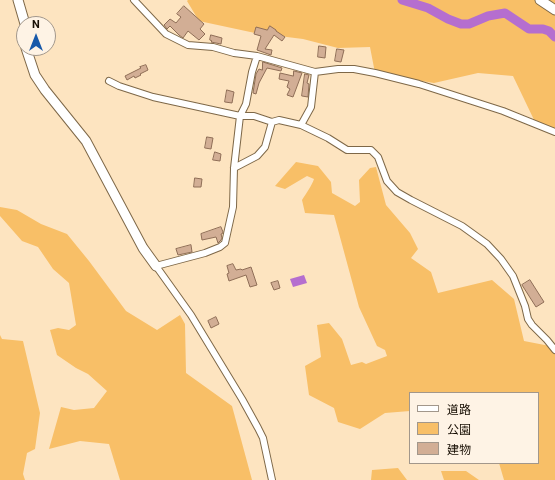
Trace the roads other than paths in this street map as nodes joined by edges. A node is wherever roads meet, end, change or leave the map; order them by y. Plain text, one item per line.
1 (18, 0) edge
2 (134, 0) edge
3 (540, 0) edge
4 (555, 10) edge
5 (23, 16) edge
6 (29, 56) edge
7 (257, 56) junction
8 (315, 72) junction
9 (109, 81) dead end
10 (240, 116) junction
11 (272, 122) junction
12 (301, 126) junction
13 (555, 132) edge
14 (234, 168) junction
15 (156, 266) junction
16 (555, 350) edge
17 (272, 480) edge

1 - 5 street
2 - 7 street
3 - 4 street
6 - 15 street
7 - 8 street
7 - 10 street
8 - 12 street
8 - 13 street
9 - 10 street
10 - 11 street
10 - 14 street
11 - 12 street
11 - 14 street
12 - 16 street
14 - 15 street
15 - 17 street

